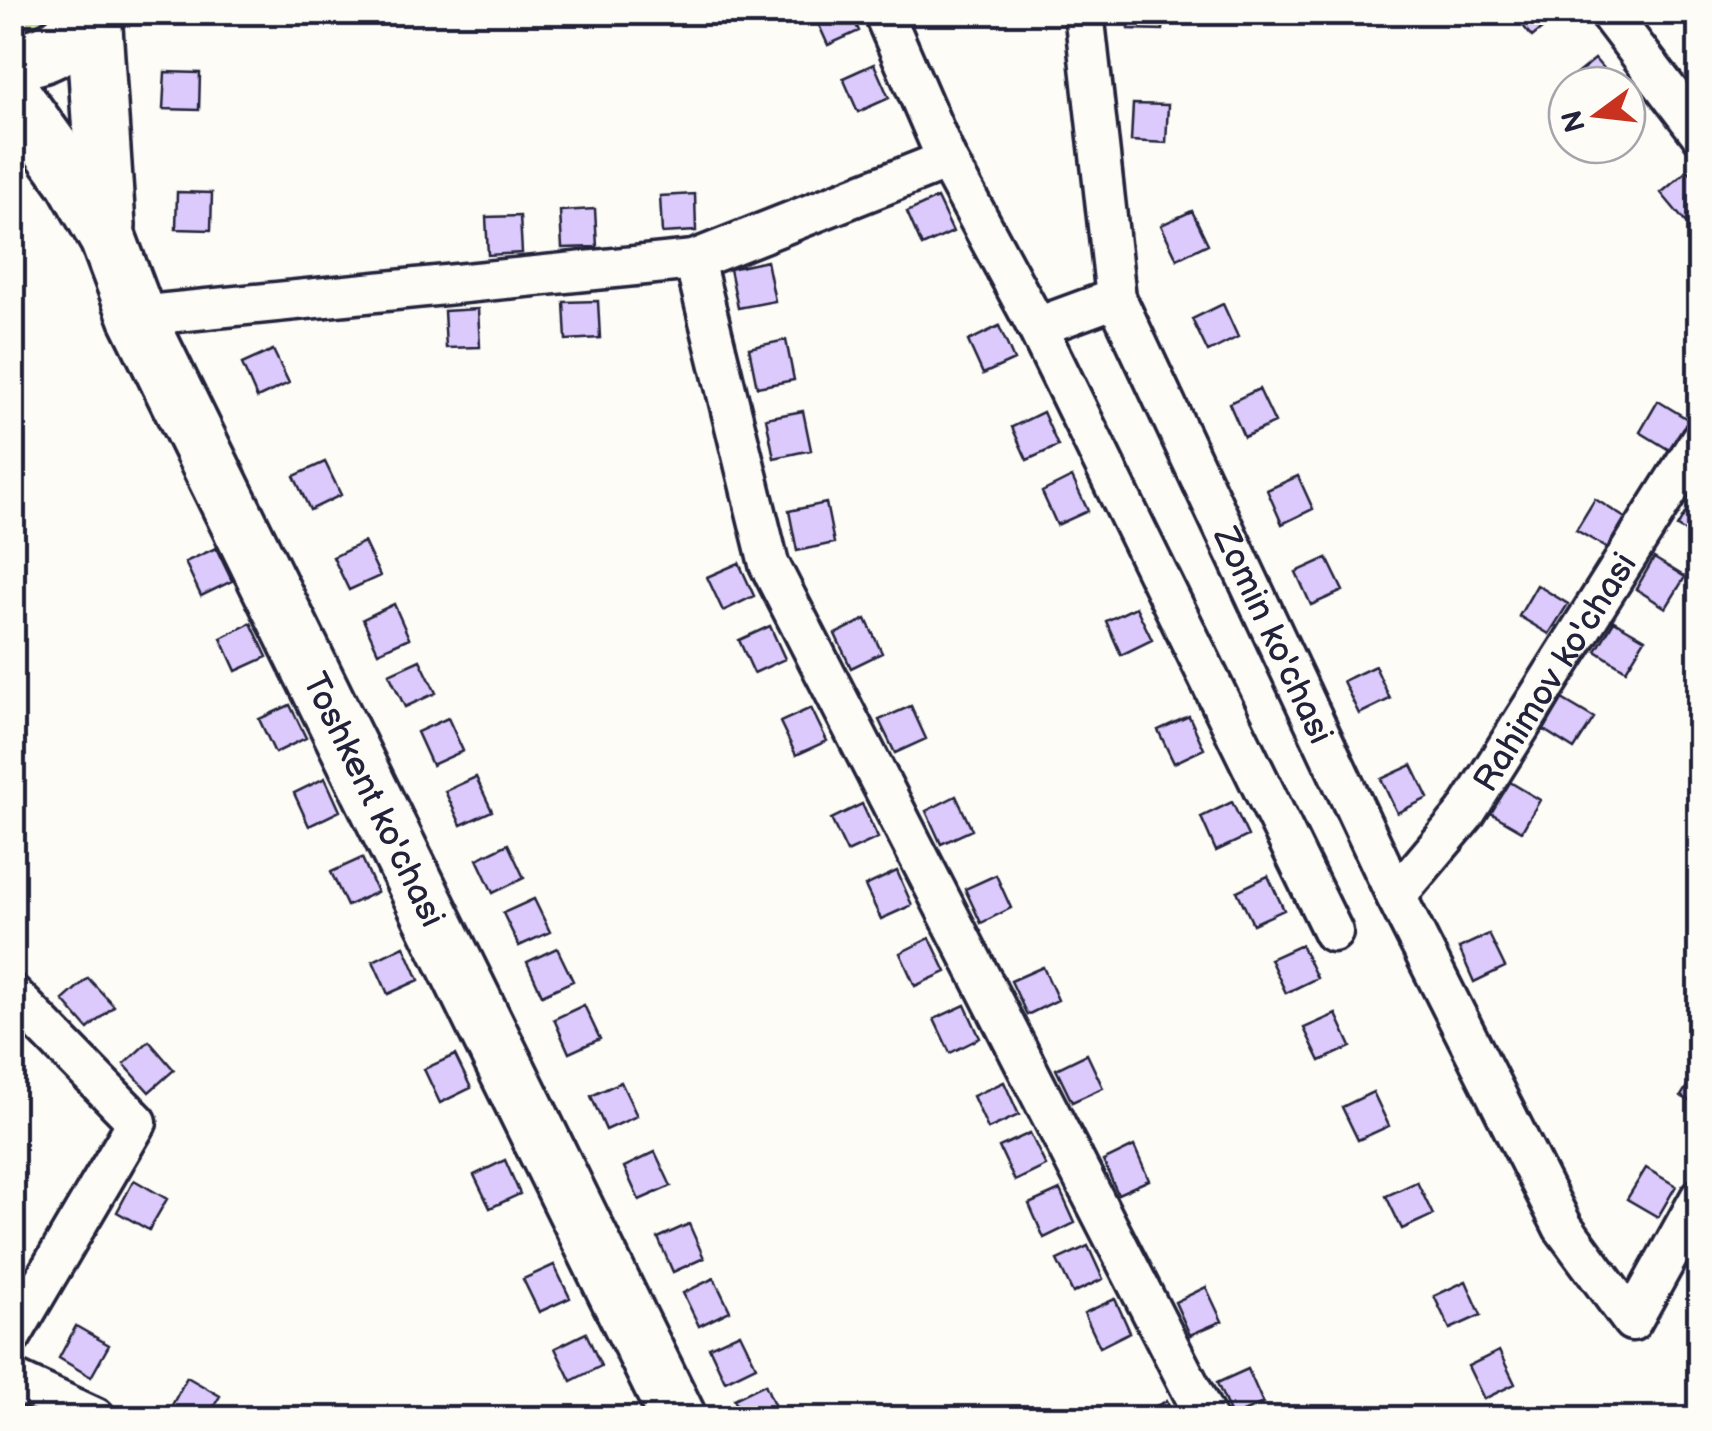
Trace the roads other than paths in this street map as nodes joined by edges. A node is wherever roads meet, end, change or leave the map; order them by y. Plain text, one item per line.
1 (90, 12) edge
2 (883, 12) edge
3 (1084, 12) edge
4 (1608, 12) edge
5 (12, 60) edge
6 (12, 94) edge
7 (1700, 133) edge
8 (947, 160) junction
9 (108, 239) junction
10 (694, 260) junction
11 (1116, 298) junction
12 (137, 316) junction
13 (1036, 328) junction
14 (1700, 440) edge
15 (1396, 896) junction
16 (1332, 932) dead end
17 (12, 994) edge
18 (1700, 1198) edge
19 (12, 1335) edge
20 (12, 1379) edge
21 (96, 1418) edge
22 (678, 1418) edge
23 (1206, 1418) edge

1 - 5 main road
1 - 9 main road
2 - 8 street
3 - 11 street, Zomin ko'chasi
4 - 7 street
6 - 9 main road, Toshkent ko'chasi
8 - 10 street
8 - 13 street
9 - 12 main road, Toshkent ko'chasi
10 - 12 street
10 - 23 street
11 - 13 street
11 - 15 street, Zomin ko'chasi
12 - 22 main road, Toshkent ko'chasi
13 - 16 street
14 - 15 street, Rahimov ko'chasi
15 - 18 street, Zomin ko'chasi
17 - 19 street
20 - 21 street

